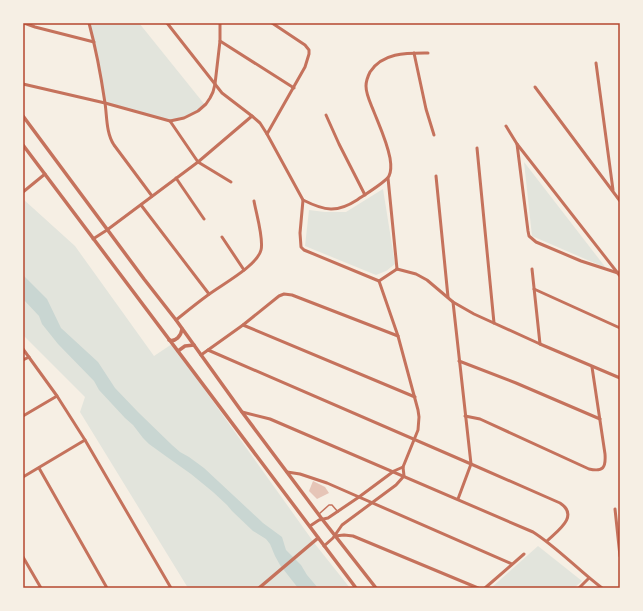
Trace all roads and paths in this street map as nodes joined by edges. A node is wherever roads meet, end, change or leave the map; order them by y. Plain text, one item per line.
1 (24, 23) edge
2 (89, 23) edge
3 (167, 23) edge
4 (220, 23) edge
5 (272, 23) edge
6 (220, 41) junction
7 (94, 42) junction
8 (414, 53) junction
9 (428, 53) dead end
10 (596, 63) dead end
11 (23, 84) edge
12 (215, 84) junction
13 (535, 86) dead end
14 (294, 88) junction
15 (105, 103) junction
16 (326, 115) dead end
17 (23, 116) edge
18 (252, 116) junction
19 (170, 120) junction
20 (506, 126) dead end
21 (267, 134) junction
22 (434, 135) dead end
23 (517, 144) junction
24 (23, 145) edge
25 (477, 148) dead end
26 (198, 162) junction
27 (45, 174) junction
28 (436, 176) dead end
29 (176, 178) junction
30 (388, 178) junction
31 (231, 182) dead end
32 (613, 191) junction
33 (23, 192) edge
34 (365, 195) junction
35 (152, 196) junction
36 (303, 200) junction
37 (254, 201) dead end
38 (620, 201) edge
39 (141, 205) junction
40 (204, 219) dead end
41 (108, 230) junction
42 (222, 237) dead end
43 (94, 239) junction
44 (398, 269) junction
45 (532, 269) dead end
46 (244, 270) junction
47 (619, 275) edge
48 (379, 281) junction
49 (534, 289) junction
50 (209, 294) junction
51 (448, 297) junction
52 (453, 302) junction
53 (176, 320) junction
54 (494, 323) junction
55 (243, 325) junction
56 (620, 328) edge
57 (182, 329) junction
58 (398, 336) junction
59 (169, 340) junction
60 (540, 344) junction
61 (194, 345) junction
62 (23, 349) edge
63 (208, 350) junction
64 (178, 351) junction
65 (201, 355) junction
66 (29, 357) junction
67 (23, 360) edge
68 (459, 361) junction
69 (592, 366) junction
70 (620, 378) edge
71 (57, 396) junction
72 (415, 397) junction
73 (242, 412) junction
74 (23, 416) edge
75 (465, 416) junction
76 (600, 419) junction
77 (85, 440) junction
78 (414, 440) junction
79 (472, 464) junction
80 (403, 467) junction
81 (39, 468) junction
82 (394, 471) junction
83 (287, 472) junction
84 (404, 476) junction
85 (23, 477) edge
86 (359, 497) junction
87 (458, 499) junction
88 (372, 503) junction
89 (615, 509) dead end
90 (338, 512) junction
91 (318, 514) junction
92 (322, 519) junction
93 (310, 526) junction
94 (335, 536) junction
95 (318, 538) junction
96 (547, 541) junction
97 (324, 546) junction
98 (524, 554) dead end
99 (620, 556) edge
100 (23, 557) edge
101 (512, 564) junction
102 (589, 578) junction
103 (261, 587) edge
104 (41, 588) edge
105 (107, 588) edge
106 (171, 588) edge
107 (356, 588) edge
108 (376, 588) edge
109 (478, 588) edge
110 (485, 588) edge
111 (579, 588) edge
112 (602, 588) edge

1 - 7 street
2 - 7 street
3 - 12 street
4 - 6 street
5 - 14 street
6 - 12 street
6 - 14 street
7 - 15 street
8 - 9 street
8 - 22 street
8 - 30 street
10 - 32 street
11 - 15 street
12 - 18 street
12 - 19 street
13 - 32 street
14 - 21 street
15 - 19 street
15 - 35 street
16 - 34 street
17 - 41 street
18 - 21 street
18 - 26 street
19 - 26 street
20 - 23 street
21 - 36 street
23 - 47 street
23 - 47 street
24 - 27 street
25 - 54 street
26 - 29 street
26 - 31 street
27 - 33 street
27 - 43 street
28 - 51 street
29 - 35 street
29 - 40 street
30 - 34 street
30 - 44 street
32 - 38 street
34 - 36 street
35 - 39 street
36 - 48 street
37 - 46 street
39 - 41 street
39 - 50 street
41 - 43 street
41 - 53 street
42 - 46 street
43 - 59 street
44 - 48 street
44 - 51 street
45 - 49 street
46 - 50 street
48 - 58 street
49 - 56 street
49 - 60 street
50 - 53 street
51 - 52 street
52 - 54 street
52 - 68 street
53 - 57 street
54 - 60 street
55 - 58 street
55 - 63 street
55 - 72 street
57 - 59 street
57 - 61 street
58 - 72 street
59 - 64 street
60 - 69 street
61 - 64 street
61 - 65 street
62 - 66 street
63 - 65 street
63 - 78 street
64 - 93 street
65 - 73 street
66 - 67 street
66 - 71 street
68 - 75 street
68 - 76 street
69 - 70 street
69 - 76 street
71 - 74 street
71 - 77 street
72 - 78 street
73 - 82 street
73 - 83 street
75 - 76 street
75 - 79 street
77 - 81 street
77 - 106 street
78 - 79 street
78 - 80 street
79 - 87 street
79 - 96 street
80 - 82 street
80 - 84 street
81 - 85 street
81 - 105 street
82 - 84 street
82 - 86 street
83 - 86 street
83 - 91 street
84 - 87 street
84 - 88 street
86 - 88 street
86 - 90 street
87 - 96 street
88 - 94 street
88 - 101 street
89 - 99 street
90 - 91 lane
90 - 92 street
91 - 92 street
92 - 93 street
92 - 94 street
93 - 95 street
94 - 97 street
94 - 108 street
94 - 109 street
95 - 97 street
95 - 103 street
96 - 102 street
97 - 107 street
98 - 101 street
100 - 104 street
101 - 110 street
102 - 111 street
102 - 112 street

